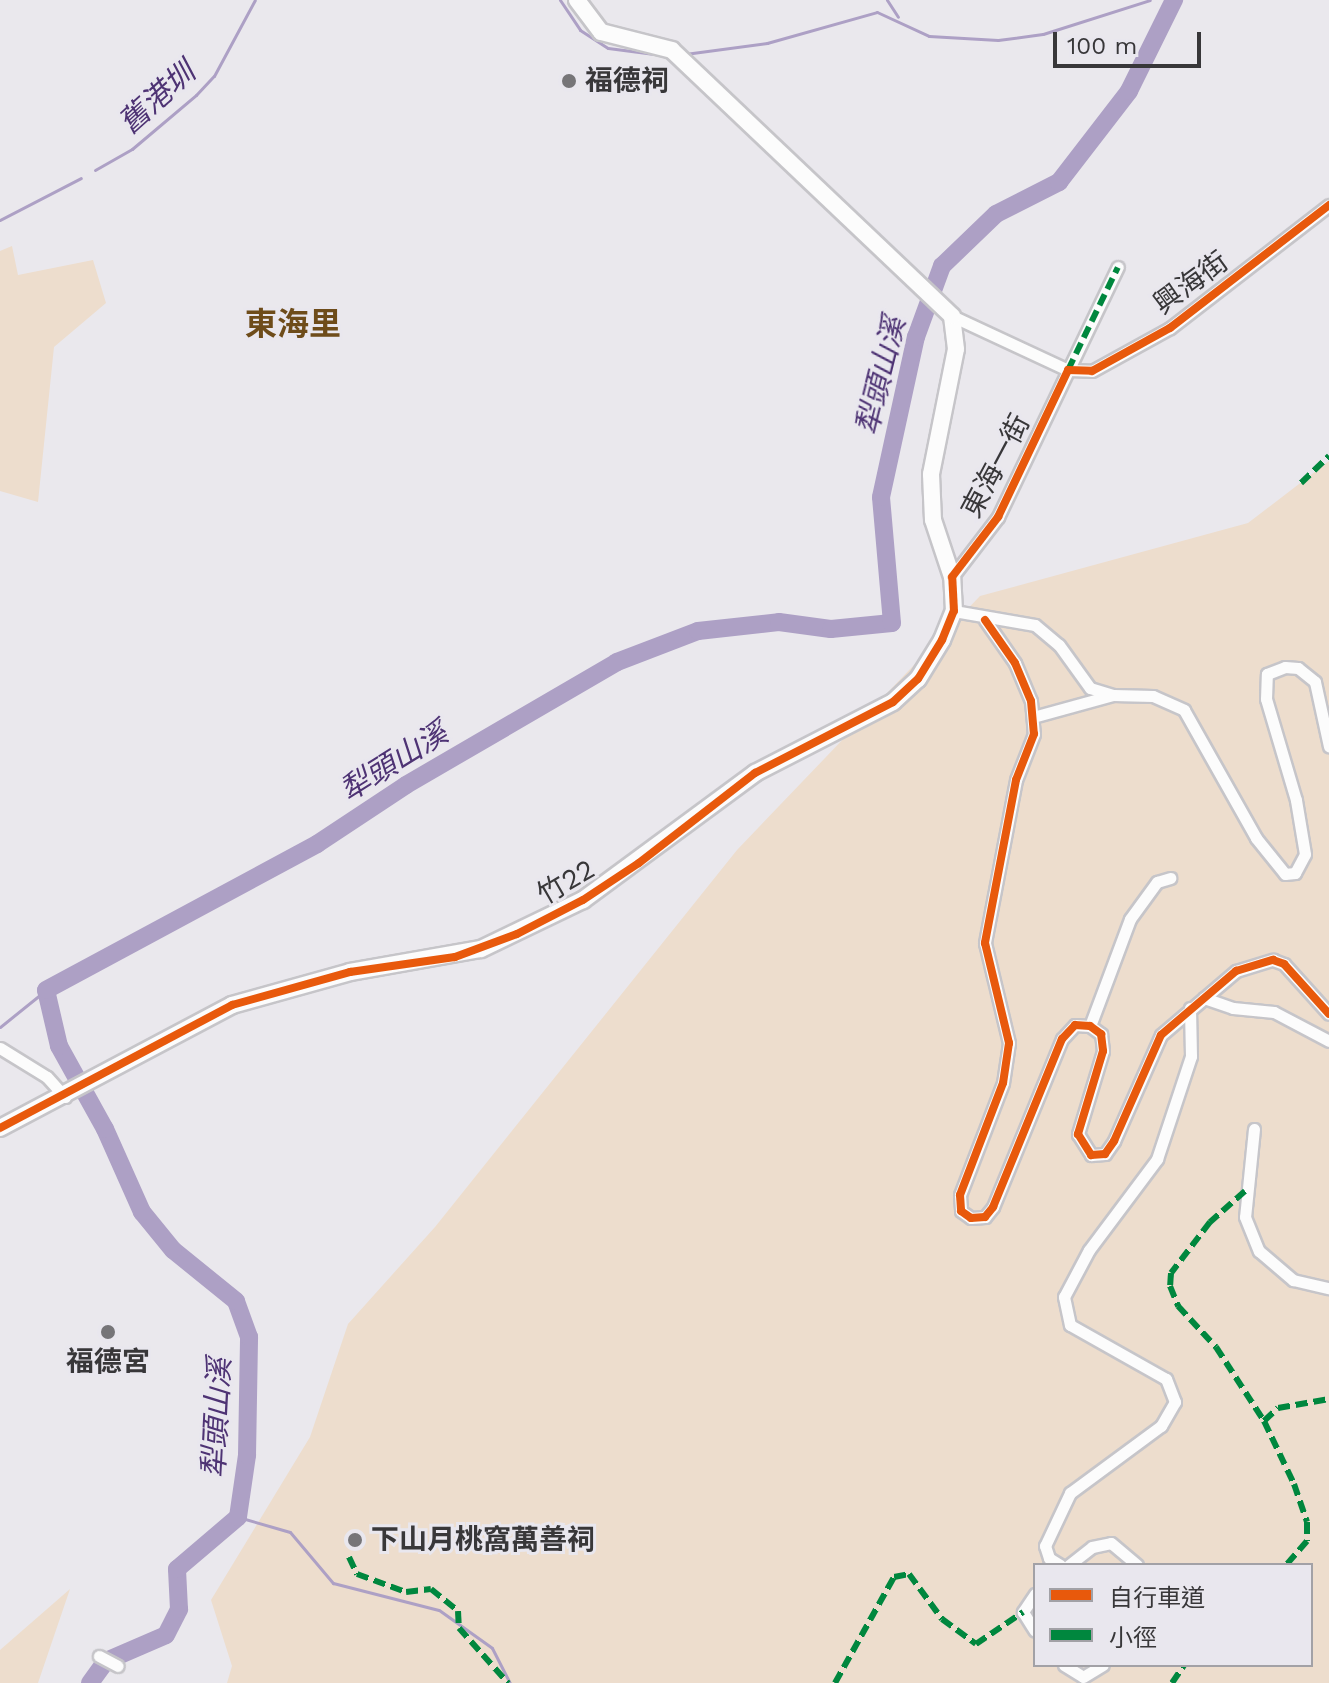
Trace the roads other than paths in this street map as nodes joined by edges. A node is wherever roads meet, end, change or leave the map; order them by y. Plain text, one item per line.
1 (577, 0) edge
2 (1329, 205) edge
3 (1118, 267) dead end
4 (952, 316) junction
5 (1068, 370) junction
6 (952, 577) junction
7 (954, 611) junction
8 (985, 620) junction
9 (1113, 695) junction
10 (1033, 717) junction
11 (1329, 746) edge
12 (1170, 878) dead end
13 (1204, 998) junction
14 (1190, 1008) junction
15 (1329, 1014) edge
16 (1090, 1026) junction
17 (1329, 1041) edge
18 (0, 1048) edge
19 (65, 1097) junction
20 (0, 1128) edge
21 (1254, 1129) dead end
22 (1329, 1288) edge
23 (1057, 1563) edge
24 (1072, 1563) edge
25 (1135, 1563) edge
26 (1033, 1597) edge
27 (1033, 1628) edge
28 (99, 1656) dead end
29 (115, 1664) dead end
30 (1067, 1667) edge
31 (1100, 1667) edge

1 - 4 street
2 - 5 street, 興海街
3 - 5 street, 東海一街
4 - 5 street
4 - 6 street
5 - 6 street, 東海一街
6 - 7 street
7 - 8 street
7 - 19 street, 竹22 / 竹22
8 - 9 street
8 - 10 street
9 - 10 street
9 - 11 street
10 - 16 street
12 - 16 street
13 - 14 street
13 - 15 street
13 - 17 street
14 - 16 street
14 - 23 street
18 - 19 street
19 - 20 street, 竹22
21 - 22 street
24 - 25 street
26 - 27 street
28 - 29 street
30 - 31 street

